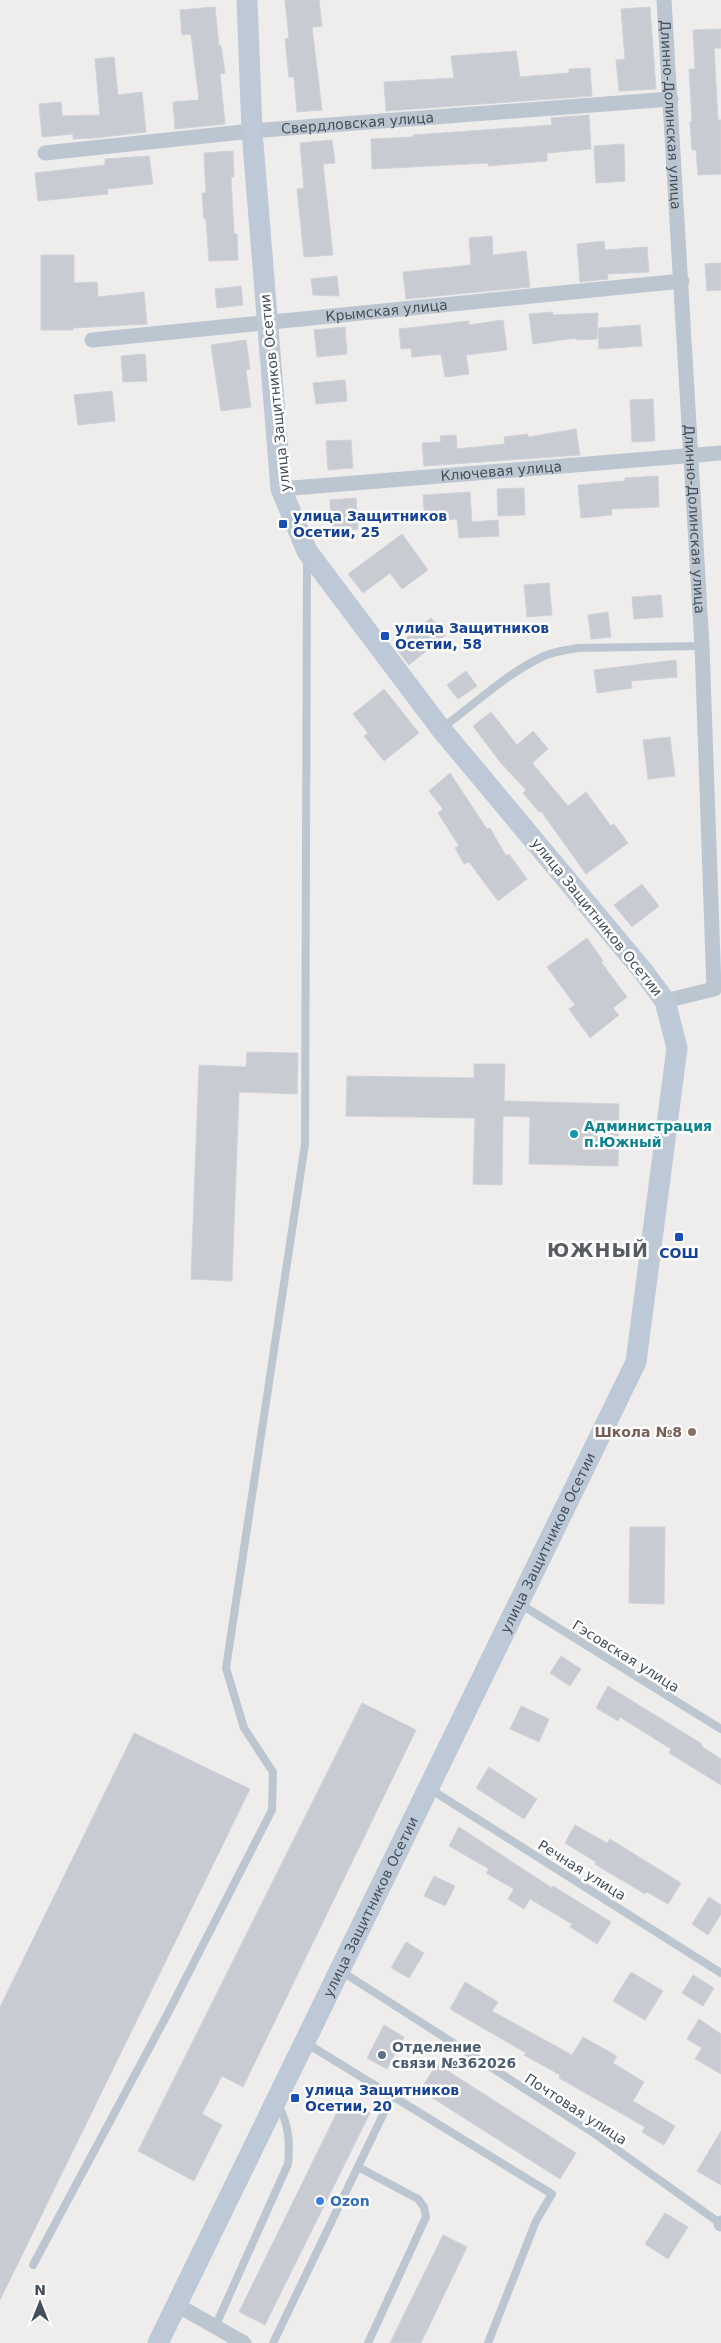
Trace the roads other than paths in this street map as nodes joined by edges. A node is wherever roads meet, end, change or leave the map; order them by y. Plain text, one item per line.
1 (247, 0) edge
2 (664, 0) edge
3 (671, 99) junction
4 (252, 131) junction
5 (45, 153) dead end
6 (682, 281) junction
7 (267, 324) junction
8 (92, 340) dead end
9 (721, 453) edge
10 (690, 455) junction
11 (281, 489) junction
12 (307, 551) junction
13 (702, 646) junction
14 (441, 730) junction
15 (717, 989) edge
16 (665, 1002) junction
17 (518, 1604) junction
18 (721, 1729) edge
19 (429, 1788) junction
20 (340, 1970) junction
21 (721, 1973) edge
22 (304, 2042) junction
23 (392, 2096) junction
24 (276, 2101) junction
25 (358, 2167) junction
26 (721, 2224) edge
27 (33, 2265) dead end
28 (176, 2305) junction
29 (215, 2327) junction
30 (158, 2343) edge
31 (244, 2343) edge
32 (273, 2343) edge
33 (368, 2343) edge
34 (488, 2343) edge

1 - 4 street, улица Защитников Осетии
2 - 3 street, Длинно-Долинская улица
3 - 4 street, Свердловская улица
3 - 6 street, Длинно-Долинская улица
4 - 5 street, Свердловская улица
4 - 7 street, улица Защитников Осетии
6 - 7 street, Крымская улица
6 - 10 street, Длинно-Долинская улица
7 - 8 street, Крымская улица
7 - 11 street, улица Защитников Осетии
9 - 10 street, Ключевая улица
10 - 11 street, Ключевая улица
10 - 13 street, Длинно-Долинская улица
11 - 12 street, улица Защитников Осетии
12 - 14 street, улица Защитников Осетии
12 - 27 lane
13 - 14 lane
13 - 15 street, Длинно-Долинская улица
14 - 16 street, улица Защитников Осетии
15 - 16 street, Длинно-Долинская улица
16 - 17 street, улица Защитников Осетии
17 - 18 lane, Гэсовская улица
17 - 19 street, улица Защитников Осетии
19 - 20 street, улица Защитников Осетии
19 - 21 lane, Речная улица
20 - 22 street, улица Защитников Осетии
20 - 26 lane, Почтовая улица
22 - 23 lane
22 - 24 street, улица Защитников Осетии
23 - 25 lane
23 - 34 lane
24 - 28 street, улица Защитников Осетии
24 - 29 lane
25 - 32 lane
25 - 33 lane
28 - 29 street
28 - 30 street, улица Защитников Осетии
29 - 31 street

